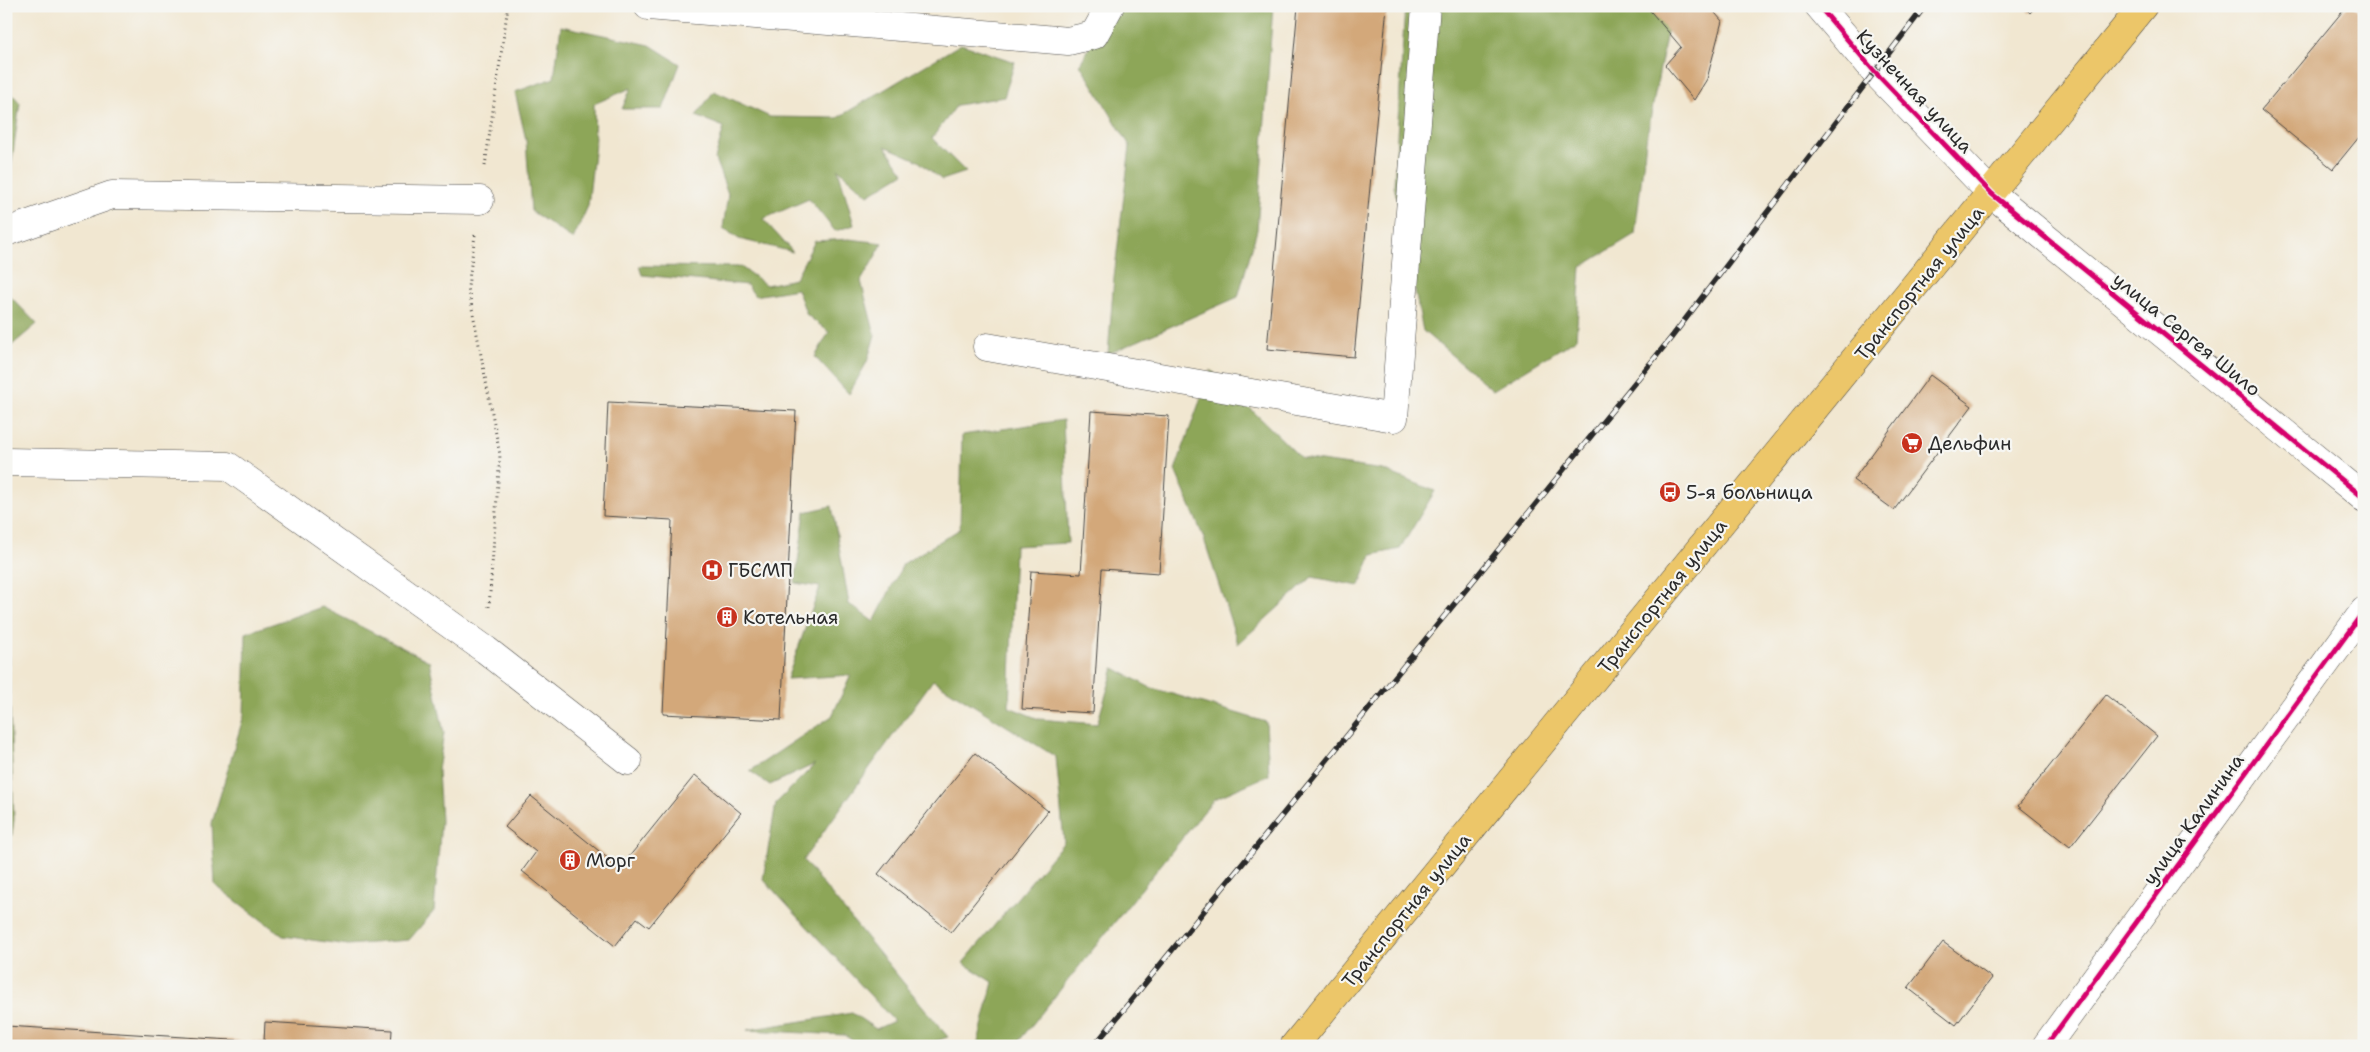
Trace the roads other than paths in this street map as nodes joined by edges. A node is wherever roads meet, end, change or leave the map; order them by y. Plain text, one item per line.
1 (648, 6) edge
2 (1110, 6) edge
3 (1426, 6) edge
4 (1819, 6) edge
5 (2143, 6) edge
6 (1992, 194) junction
7 (480, 200) road end
8 (6, 232) edge
9 (987, 346) dead end
10 (6, 462) edge
11 (2364, 498) edge
12 (2364, 611) edge
13 (628, 761) dead end
14 (1294, 1046) edge
15 (2046, 1046) edge

1 - 2 street
3 - 9 street
4 - 6 street, Кузнечная улица
5 - 6 main road, Транспортная улица
6 - 11 street, улица Сергея Шило
6 - 14 main road, Транспортная улица
7 - 8 street
10 - 13 street
12 - 15 street, улица Калинина

